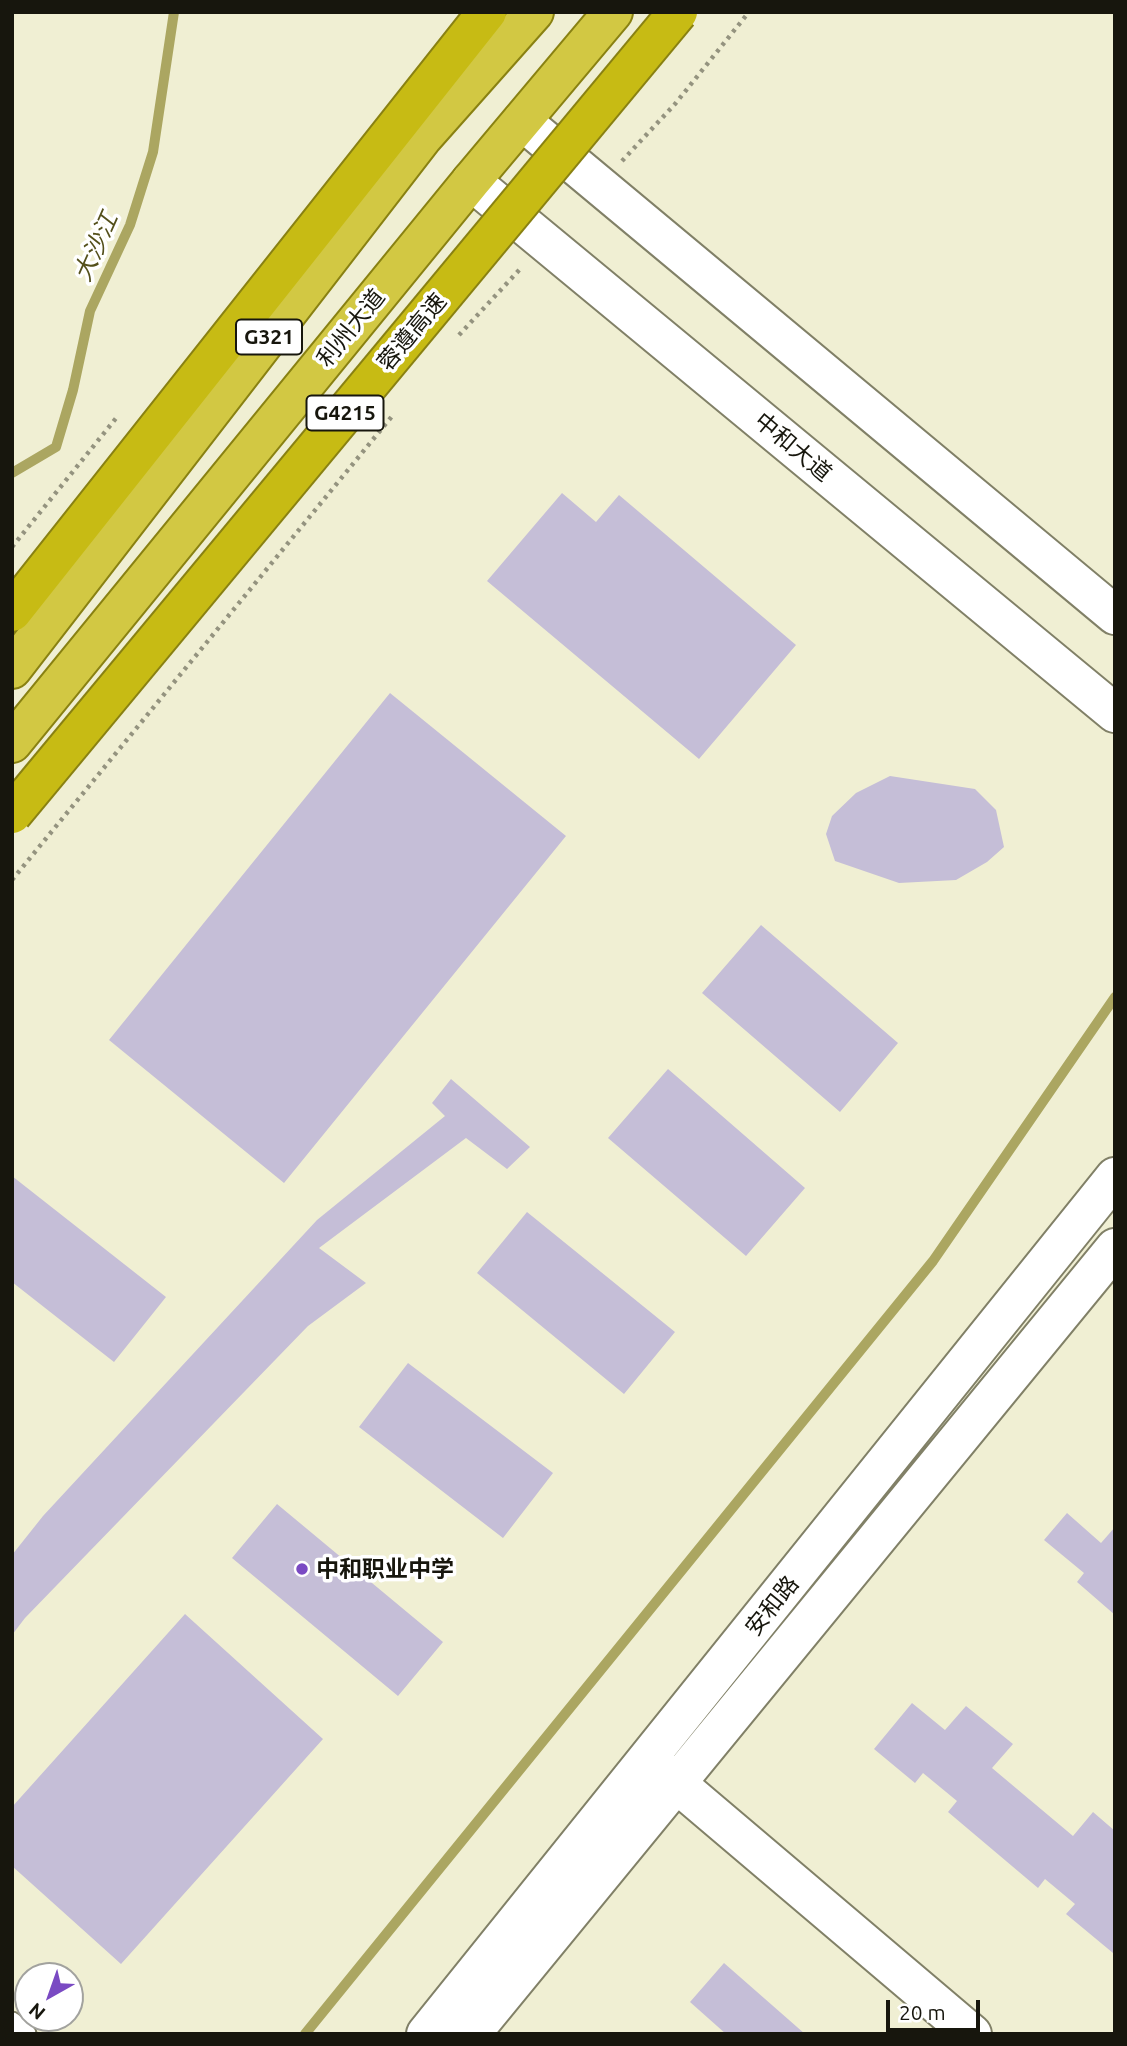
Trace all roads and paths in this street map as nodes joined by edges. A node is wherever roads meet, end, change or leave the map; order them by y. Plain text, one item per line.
1 (487, 12) edge
2 (534, 12) edge
3 (613, 12) edge
4 (678, 12) edge
5 (749, 12) edge
6 (522, 121) junction
7 (471, 181) junction
8 (599, 185) junction
9 (545, 243) junction
10 (455, 340) dead end
11 (402, 404) dead end
12 (12, 612) edge
13 (1115, 615) edge
14 (12, 669) edge
15 (1115, 713) edge
16 (12, 743) edge
17 (12, 814) edge
18 (12, 880) edge
19 (1115, 1177) edge
20 (1115, 1248) edge
21 (661, 1772) junction
22 (12, 2022) edge
23 (26, 2034) edge
24 (426, 2034) edge
25 (471, 2034) edge
26 (972, 2034) edge

1 - 12 highway
2 - 14 highway, G321
3 - 6 highway, 利州大道 / G321
4 - 17 highway, 蓉遵高速 / G4215, bridge
5 - 8 path
6 - 7 highway, 利州大道 / G321
6 - 8 street
7 - 9 street, 中和大道
7 - 16 highway, 利州大道 / G321
8 - 13 street
9 - 10 path
9 - 15 street, 中和大道
11 - 18 path
19 - 21 street, 安和路
20 - 21 street, 安和路
21 - 24 street, 安和路
21 - 25 street, 安和路
21 - 26 street
22 - 23 lane

